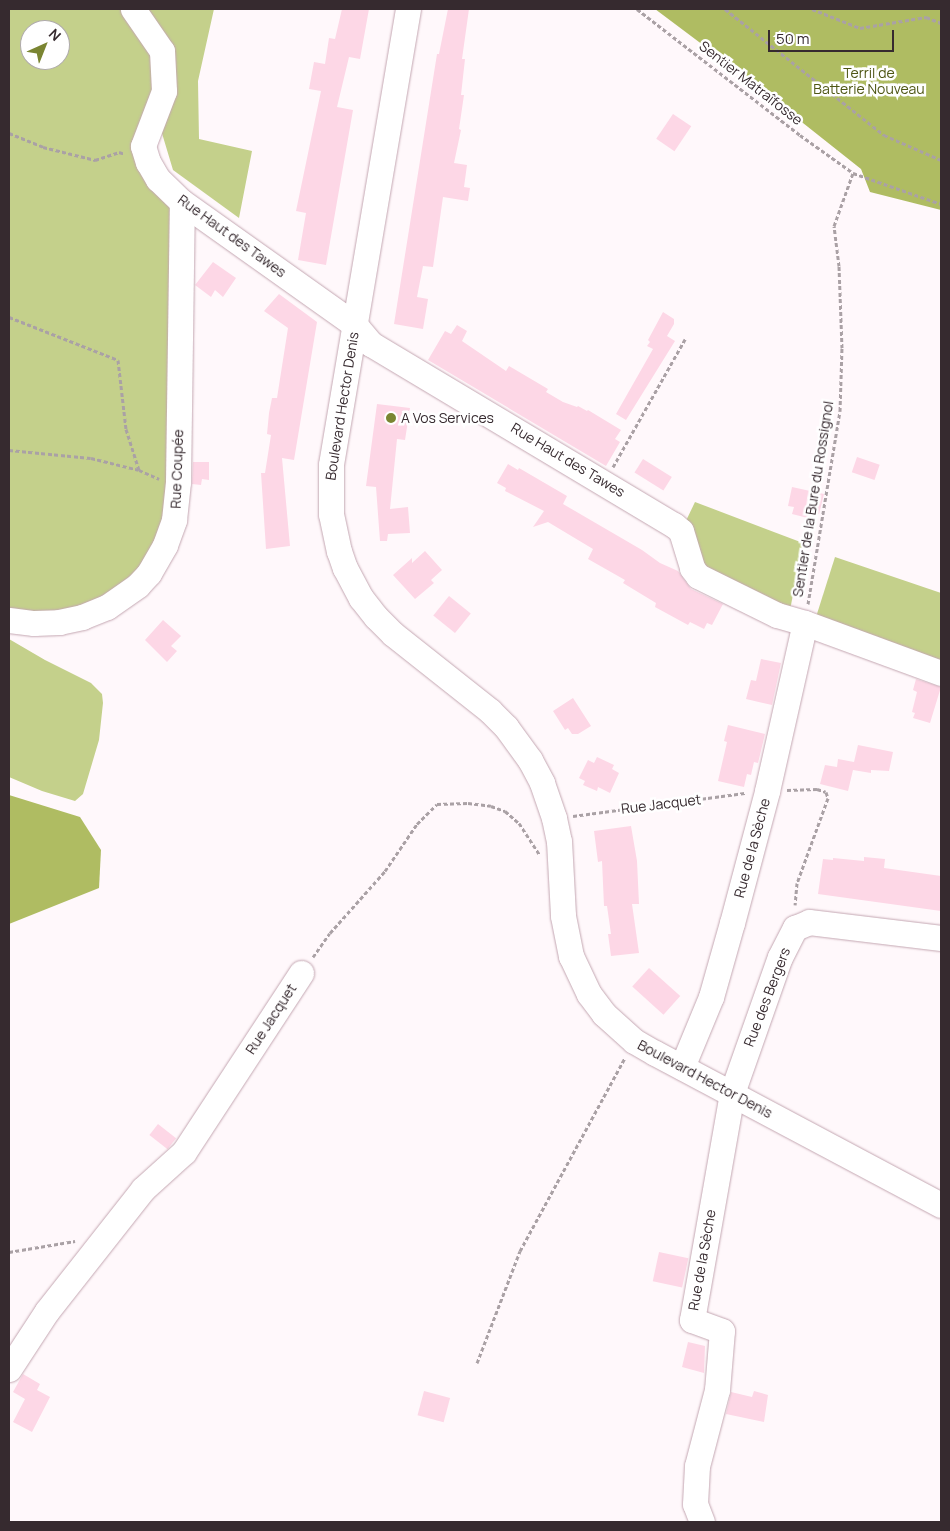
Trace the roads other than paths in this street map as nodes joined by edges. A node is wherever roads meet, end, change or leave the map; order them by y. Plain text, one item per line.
1 (134, 9) edge
2 (408, 9) edge
3 (182, 202) junction
4 (355, 325) junction
5 (9, 620) edge
6 (805, 623) junction
7 (941, 673) edge
8 (941, 938) edge
9 (301, 973) road end
10 (682, 1067) junction
11 (732, 1093) junction
12 (941, 1205) edge
13 (9, 1369) edge
14 (702, 1522) edge

1 - 3 street, Rue Haut des Tawes
2 - 4 street, Boulevard Hector Denis
3 - 4 street, Rue Haut des Tawes
3 - 5 street, Rue Coupée
4 - 6 street, Rue Haut des Tawes
4 - 10 street, Boulevard Hector Denis
6 - 7 street, Rue Haut des Tawes
6 - 10 street, Rue de la Sèche
8 - 11 street, Rue des Bergers
9 - 13 street, Rue Jacquet
10 - 11 street, Boulevard Hector Denis
11 - 12 street, Boulevard Hector Denis
11 - 14 street, Rue de la Sèche

